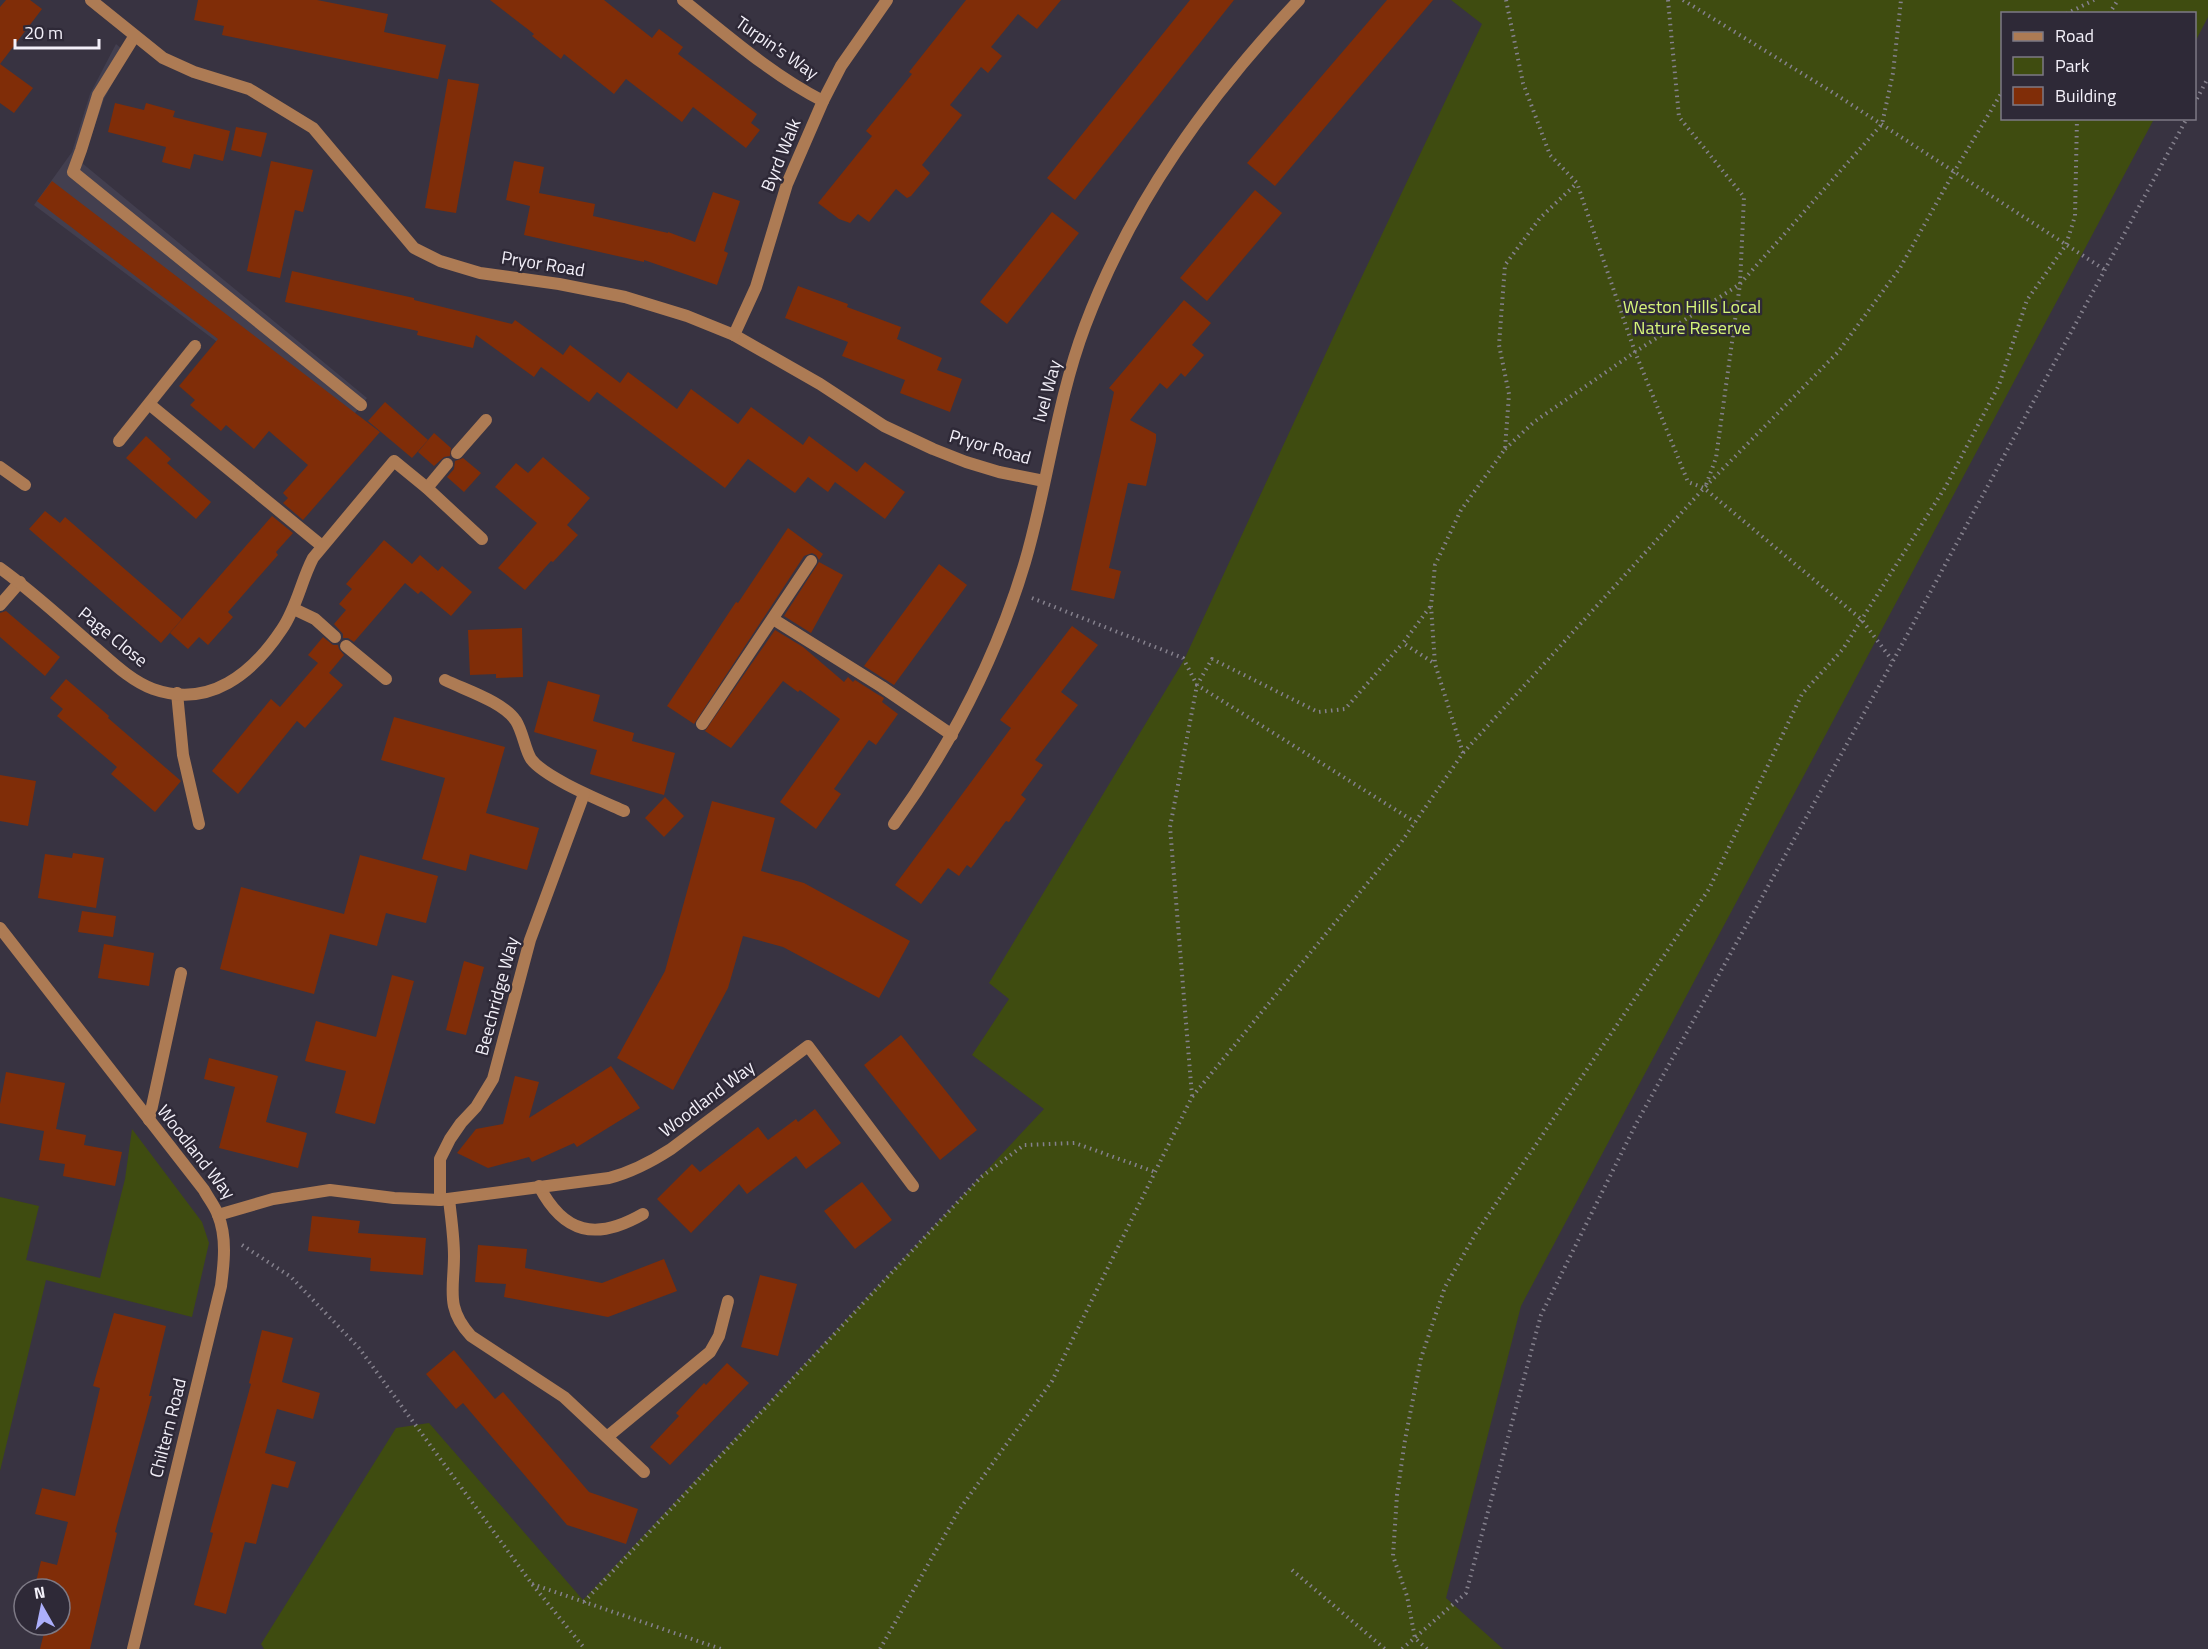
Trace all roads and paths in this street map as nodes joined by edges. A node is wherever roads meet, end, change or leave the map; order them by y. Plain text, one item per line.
1 (91, 0) edge
2 (683, 0) edge
3 (887, 0) edge
4 (1299, 0) edge
5 (1506, 0) edge
6 (1668, 0) edge
7 (1683, 0) edge
8 (1901, 0) edge
9 (2094, 0) edge
10 (2071, 12) edge
11 (134, 37) junction
12 (2208, 78) edge
13 (2001, 94) edge
14 (823, 100) junction
15 (2196, 100) edge
16 (2077, 120) edge
17 (2186, 120) edge
18 (1882, 124) junction
19 (1954, 171) junction
20 (1577, 183) junction
21 (2067, 245) junction
22 (2105, 270) junction
23 (1740, 284) junction
24 (734, 335) junction
25 (195, 346) dead end
26 (1635, 352) junction
27 (149, 404) junction
28 (361, 405) dead end
29 (486, 420) dead end
30 (119, 441) dead end
31 (1505, 450) junction
32 (457, 453) dead end
33 (447, 465) dead end
34 (0, 467) edge
35 (1044, 481) junction
36 (25, 485) dead end
37 (427, 488) junction
38 (1704, 488) junction
39 (482, 539) dead end
40 (322, 546) junction
41 (811, 561) dead end
42 (0, 568) edge
43 (20, 582) junction
44 (1015, 591) junction
45 (0, 605) edge
46 (1431, 606) junction
47 (294, 609) junction
48 (773, 619) junction
49 (1861, 619) junction
50 (335, 637) dead end
51 (1403, 643) junction
52 (346, 646) dead end
53 (1893, 661) junction
54 (1435, 663) junction
55 (386, 680) dead end
56 (445, 680) dead end
57 (1197, 685) junction
58 (177, 693) junction
59 (702, 724) dead end
60 (952, 735) junction
61 (1463, 753) junction
62 (584, 794) junction
63 (624, 811) dead end
64 (1415, 822) junction
65 (894, 824) dead end
66 (199, 825) dead end
67 (0, 928) edge
68 (181, 973) dead end
69 (1192, 1097) junction
70 (148, 1120) junction
71 (1155, 1172) junction
72 (539, 1186) junction
73 (914, 1186) dead end
74 (444, 1199) junction
75 (643, 1214) dead end
76 (218, 1215) junction
77 (224, 1240) junction
78 (728, 1302) dead end
79 (607, 1437) junction
80 (644, 1472) dead end
81 (1292, 1570) dead end
82 (531, 1584) junction
83 (584, 1602) junction
84 (1415, 1638) junction
85 (133, 1649) edge
86 (585, 1649) edge
87 (721, 1649) edge
88 (880, 1649) edge
89 (1385, 1649) edge
90 (1402, 1649) edge
91 (1427, 1649) edge

1 - 11 street, Pryor Road
2 - 14 street, Turpin's Way
3 - 14 street, Byrd Walk
4 - 35 street, Ivel Way
5 - 20 path
6 - 23 path
7 - 18 path
8 - 18 path
9 - 10 path
11 - 24 street, Pryor Road
11 - 28 street
12 - 15 path
13 - 19 path
14 - 24 street, Byrd Walk
16 - 21 path
17 - 22 path
18 - 19 path
18 - 23 path
19 - 21 path
19 - 38 path
20 - 26 path
20 - 31 path
21 - 22 path
21 - 49 path
22 - 53 path
23 - 26 path
23 - 38 path
24 - 35 street, Pryor Road
25 - 27 street
26 - 31 path
26 - 38 path
27 - 30 street
27 - 40 street
29 - 32 street
31 - 46 path
33 - 37 street
34 - 36 street
35 - 44 street, Ivel Way
37 - 39 street, Page Close
37 - 40 street, Page Close
38 - 49 path
38 - 61 path
40 - 47 street, Page Close
41 - 48 street
42 - 43 street, Page Close
43 - 45 street
43 - 58 street, Page Close
44 - 57 path
44 - 60 street, Ivel Way
46 - 51 path
46 - 54 path
47 - 50 street
47 - 58 street, Page Close
48 - 59 street
48 - 60 street
49 - 53 path
49 - 84 path
51 - 54 path
51 - 57 path
52 - 55 street
53 - 84 path
54 - 61 path
56 - 62 street
57 - 64 path
57 - 69 path
58 - 66 street
60 - 65 street, Ivel Way
61 - 64 path
62 - 63 street
62 - 74 street, Beechridge Way
64 - 69 path
67 - 70 street, Woodland Way
68 - 70 street
69 - 71 path
70 - 76 street, Woodland Way
71 - 83 path
71 - 88 path
72 - 73 street, Woodland Way
72 - 74 street, Woodland Way
72 - 75 street
74 - 76 street, Woodland Way
74 - 79 street
76 - 77 street, Chiltern Road
77 - 82 path
77 - 85 street, Chiltern Road
78 - 79 street
79 - 80 street
81 - 89 path
82 - 83 path
82 - 86 path
83 - 87 path
84 - 90 path
84 - 91 path

